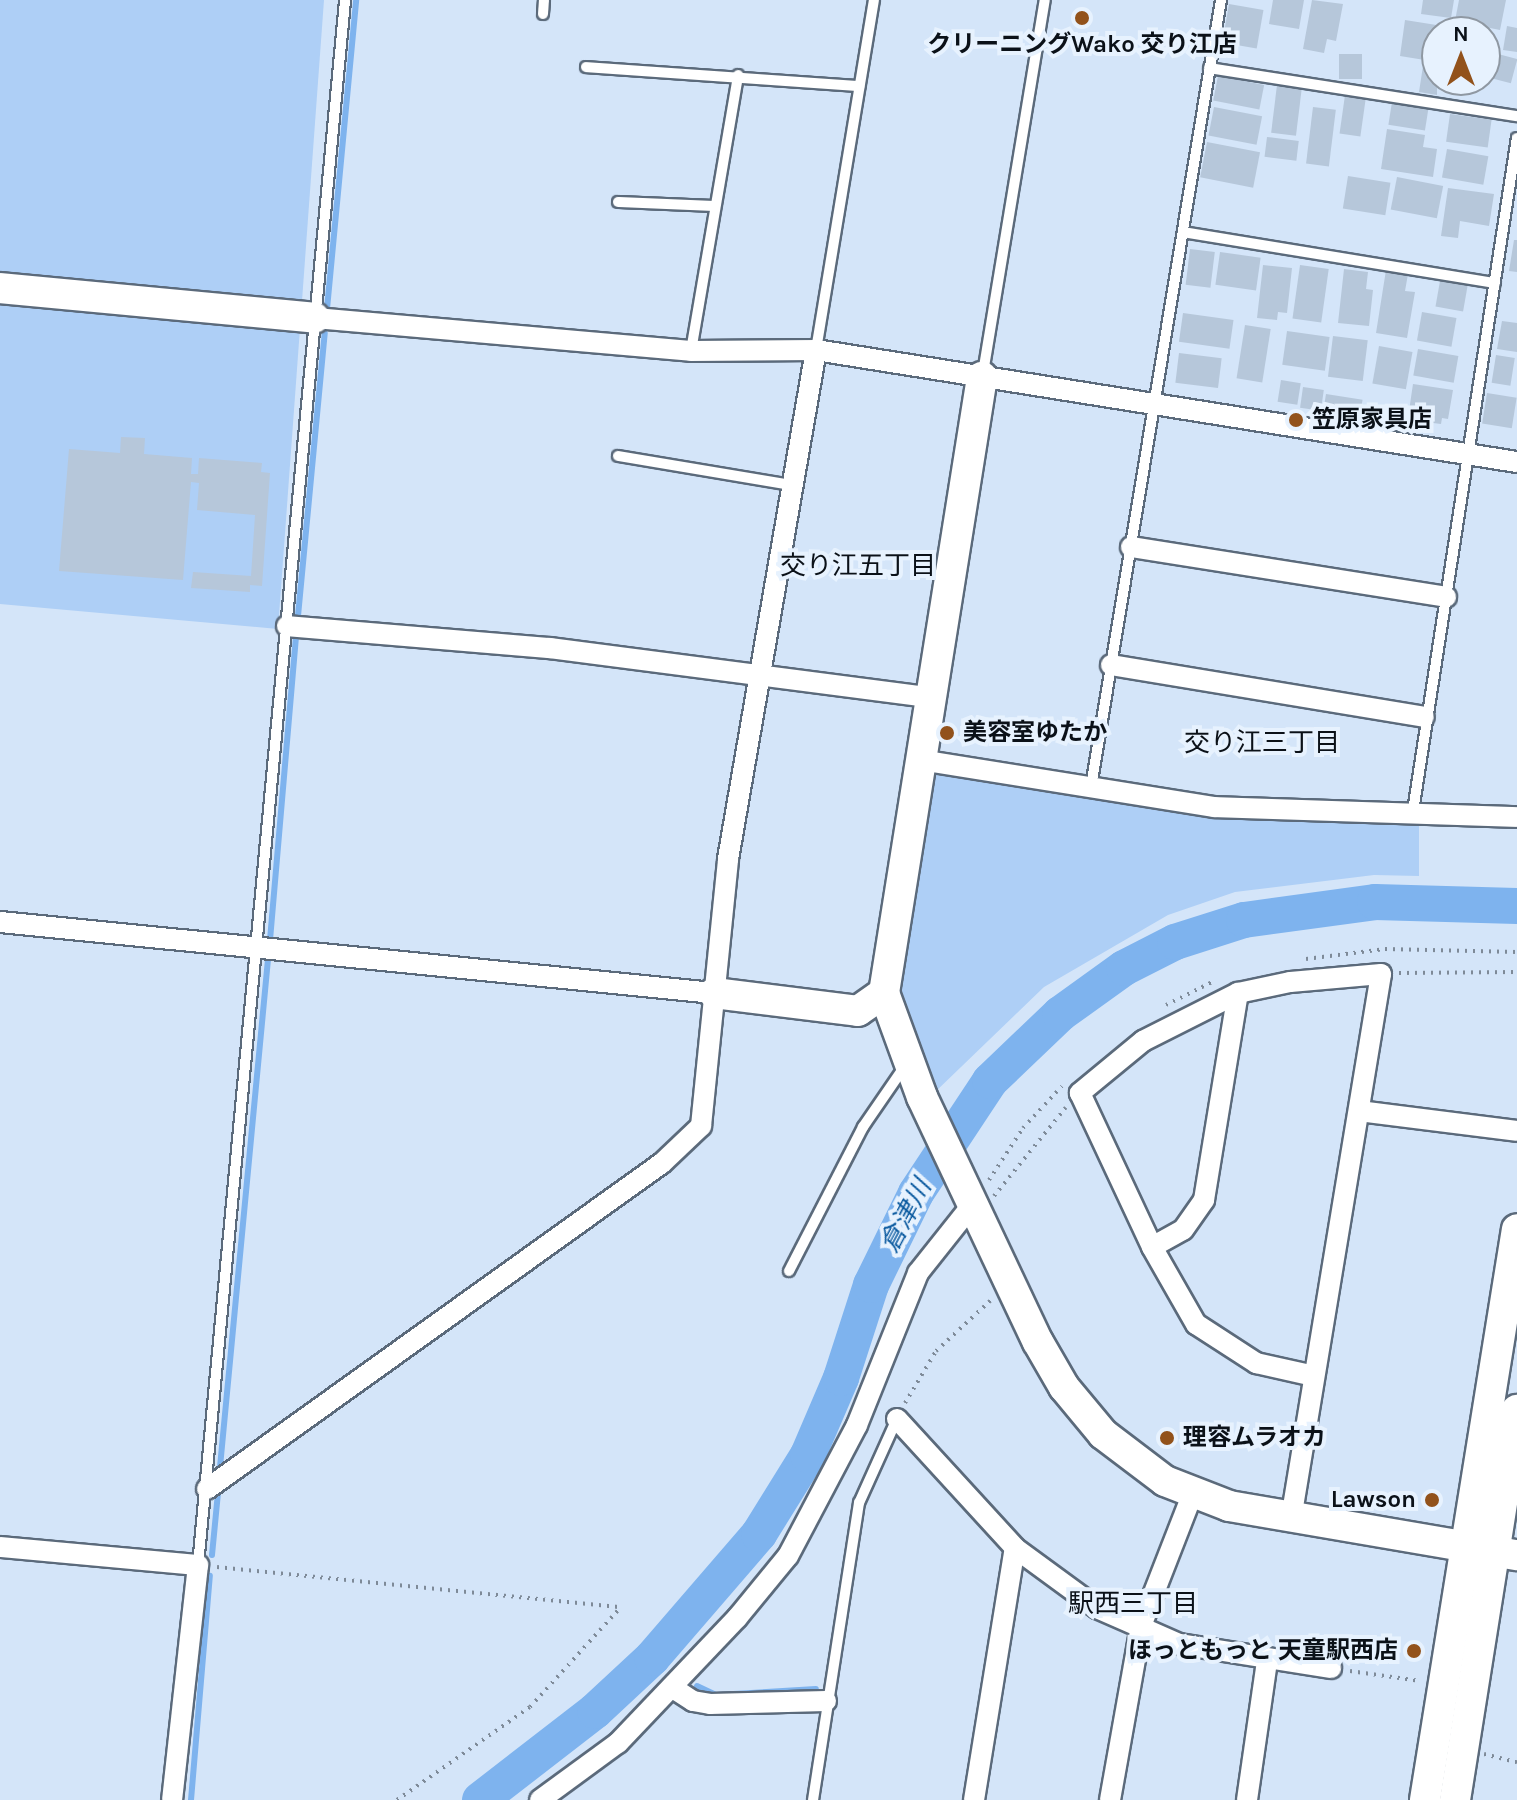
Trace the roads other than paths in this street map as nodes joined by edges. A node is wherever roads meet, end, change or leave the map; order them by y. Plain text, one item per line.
1 (345, 0) edge
2 (544, 0) edge
3 (874, 0) edge
4 (1045, 0) edge
5 (1221, 0) edge
6 (543, 14) dead end
7 (586, 67) dead end
8 (1209, 68) junction
9 (738, 75) junction
10 (859, 86) junction
11 (1517, 116) edge
12 (1517, 138) edge
13 (618, 202) dead end
14 (715, 206) junction
15 (1183, 232) junction
16 (1495, 283) junction
17 (0, 288) edge
18 (315, 318) junction
19 (816, 350) junction
20 (691, 351) junction
21 (982, 377) junction
22 (1153, 405) junction
23 (1467, 453) junction
24 (618, 456) dead end
25 (1517, 462) edge
26 (791, 485) junction
27 (1131, 547) junction
28 (1446, 597) junction
29 (287, 626) junction
30 (1111, 665) junction
31 (760, 672) junction
32 (928, 697) junction
33 (1424, 717) junction
34 (920, 760) junction
35 (1091, 788) junction
36 (1413, 811) junction
37 (1517, 817) edge
38 (0, 922) edge
39 (259, 947) junction
40 (714, 993) junction
41 (884, 993) junction
42 (1238, 993) junction
43 (909, 1061) junction
44 (1359, 1111) junction
45 (1517, 1131) edge
46 (972, 1204) junction
47 (1517, 1229) edge
48 (1152, 1247) junction
49 (789, 1271) dead end
50 (1314, 1376) junction
51 (1517, 1410) edge
52 (897, 1419) joint
53 (207, 1489) junction
54 (1192, 1495) junction
55 (1291, 1519) junction
56 (0, 1547) edge
57 (1015, 1548) junction
58 (1492, 1551) edge
59 (198, 1565) junction
60 (1141, 1626) junction
61 (1267, 1661) junction
62 (1331, 1668) road end
63 (673, 1688) junction
64 (826, 1701) junction
65 (172, 1800) edge
66 (540, 1800) edge
67 (813, 1800) edge
68 (974, 1800) edge
69 (1110, 1800) edge
70 (1247, 1800) edge
71 (1425, 1800) edge
72 (1455, 1800) edge

1 - 18 lane
2 - 6 lane
3 - 10 lane
4 - 21 lane
5 - 8 lane
7 - 9 lane
8 - 11 lane
8 - 15 lane
9 - 10 lane
9 - 14 lane
10 - 19 lane
12 - 16 lane
13 - 14 lane
14 - 20 lane
15 - 16 lane
15 - 22 lane
16 - 23 lane
17 - 18 street
18 - 20 street
18 - 29 lane
19 - 20 street
19 - 21 street
19 - 26 street
21 - 22 street
21 - 32 street
22 - 23 street
22 - 27 lane
23 - 25 street
23 - 28 lane
24 - 26 lane
26 - 31 street
27 - 28 street
27 - 30 lane
28 - 33 lane
29 - 31 street
29 - 39 lane
30 - 33 street
30 - 35 lane
31 - 32 street
31 - 40 street
32 - 34 street
33 - 36 lane
34 - 35 street
34 - 41 street
35 - 36 street
36 - 37 street
38 - 39 street
39 - 40 street
39 - 53 lane
40 - 41 street
40 - 53 street
41 - 43 street
42 - 44 street
42 - 48 street
42 - 48 street
43 - 46 street
43 - 49 lane
44 - 45 street
44 - 50 street
46 - 54 street
46 - 63 street
47 - 58 street
48 - 50 street
50 - 55 street
51 - 58 street
52 - 57 street
52 - 64 lane
53 - 59 lane
54 - 55 street
54 - 60 street
55 - 58 street
56 - 59 street
57 - 60 street
57 - 68 street
58 - 71 street
58 - 72 street
59 - 65 street
60 - 61 street
60 - 69 street
61 - 62 street
61 - 70 street
63 - 64 street
63 - 66 street
64 - 67 lane

